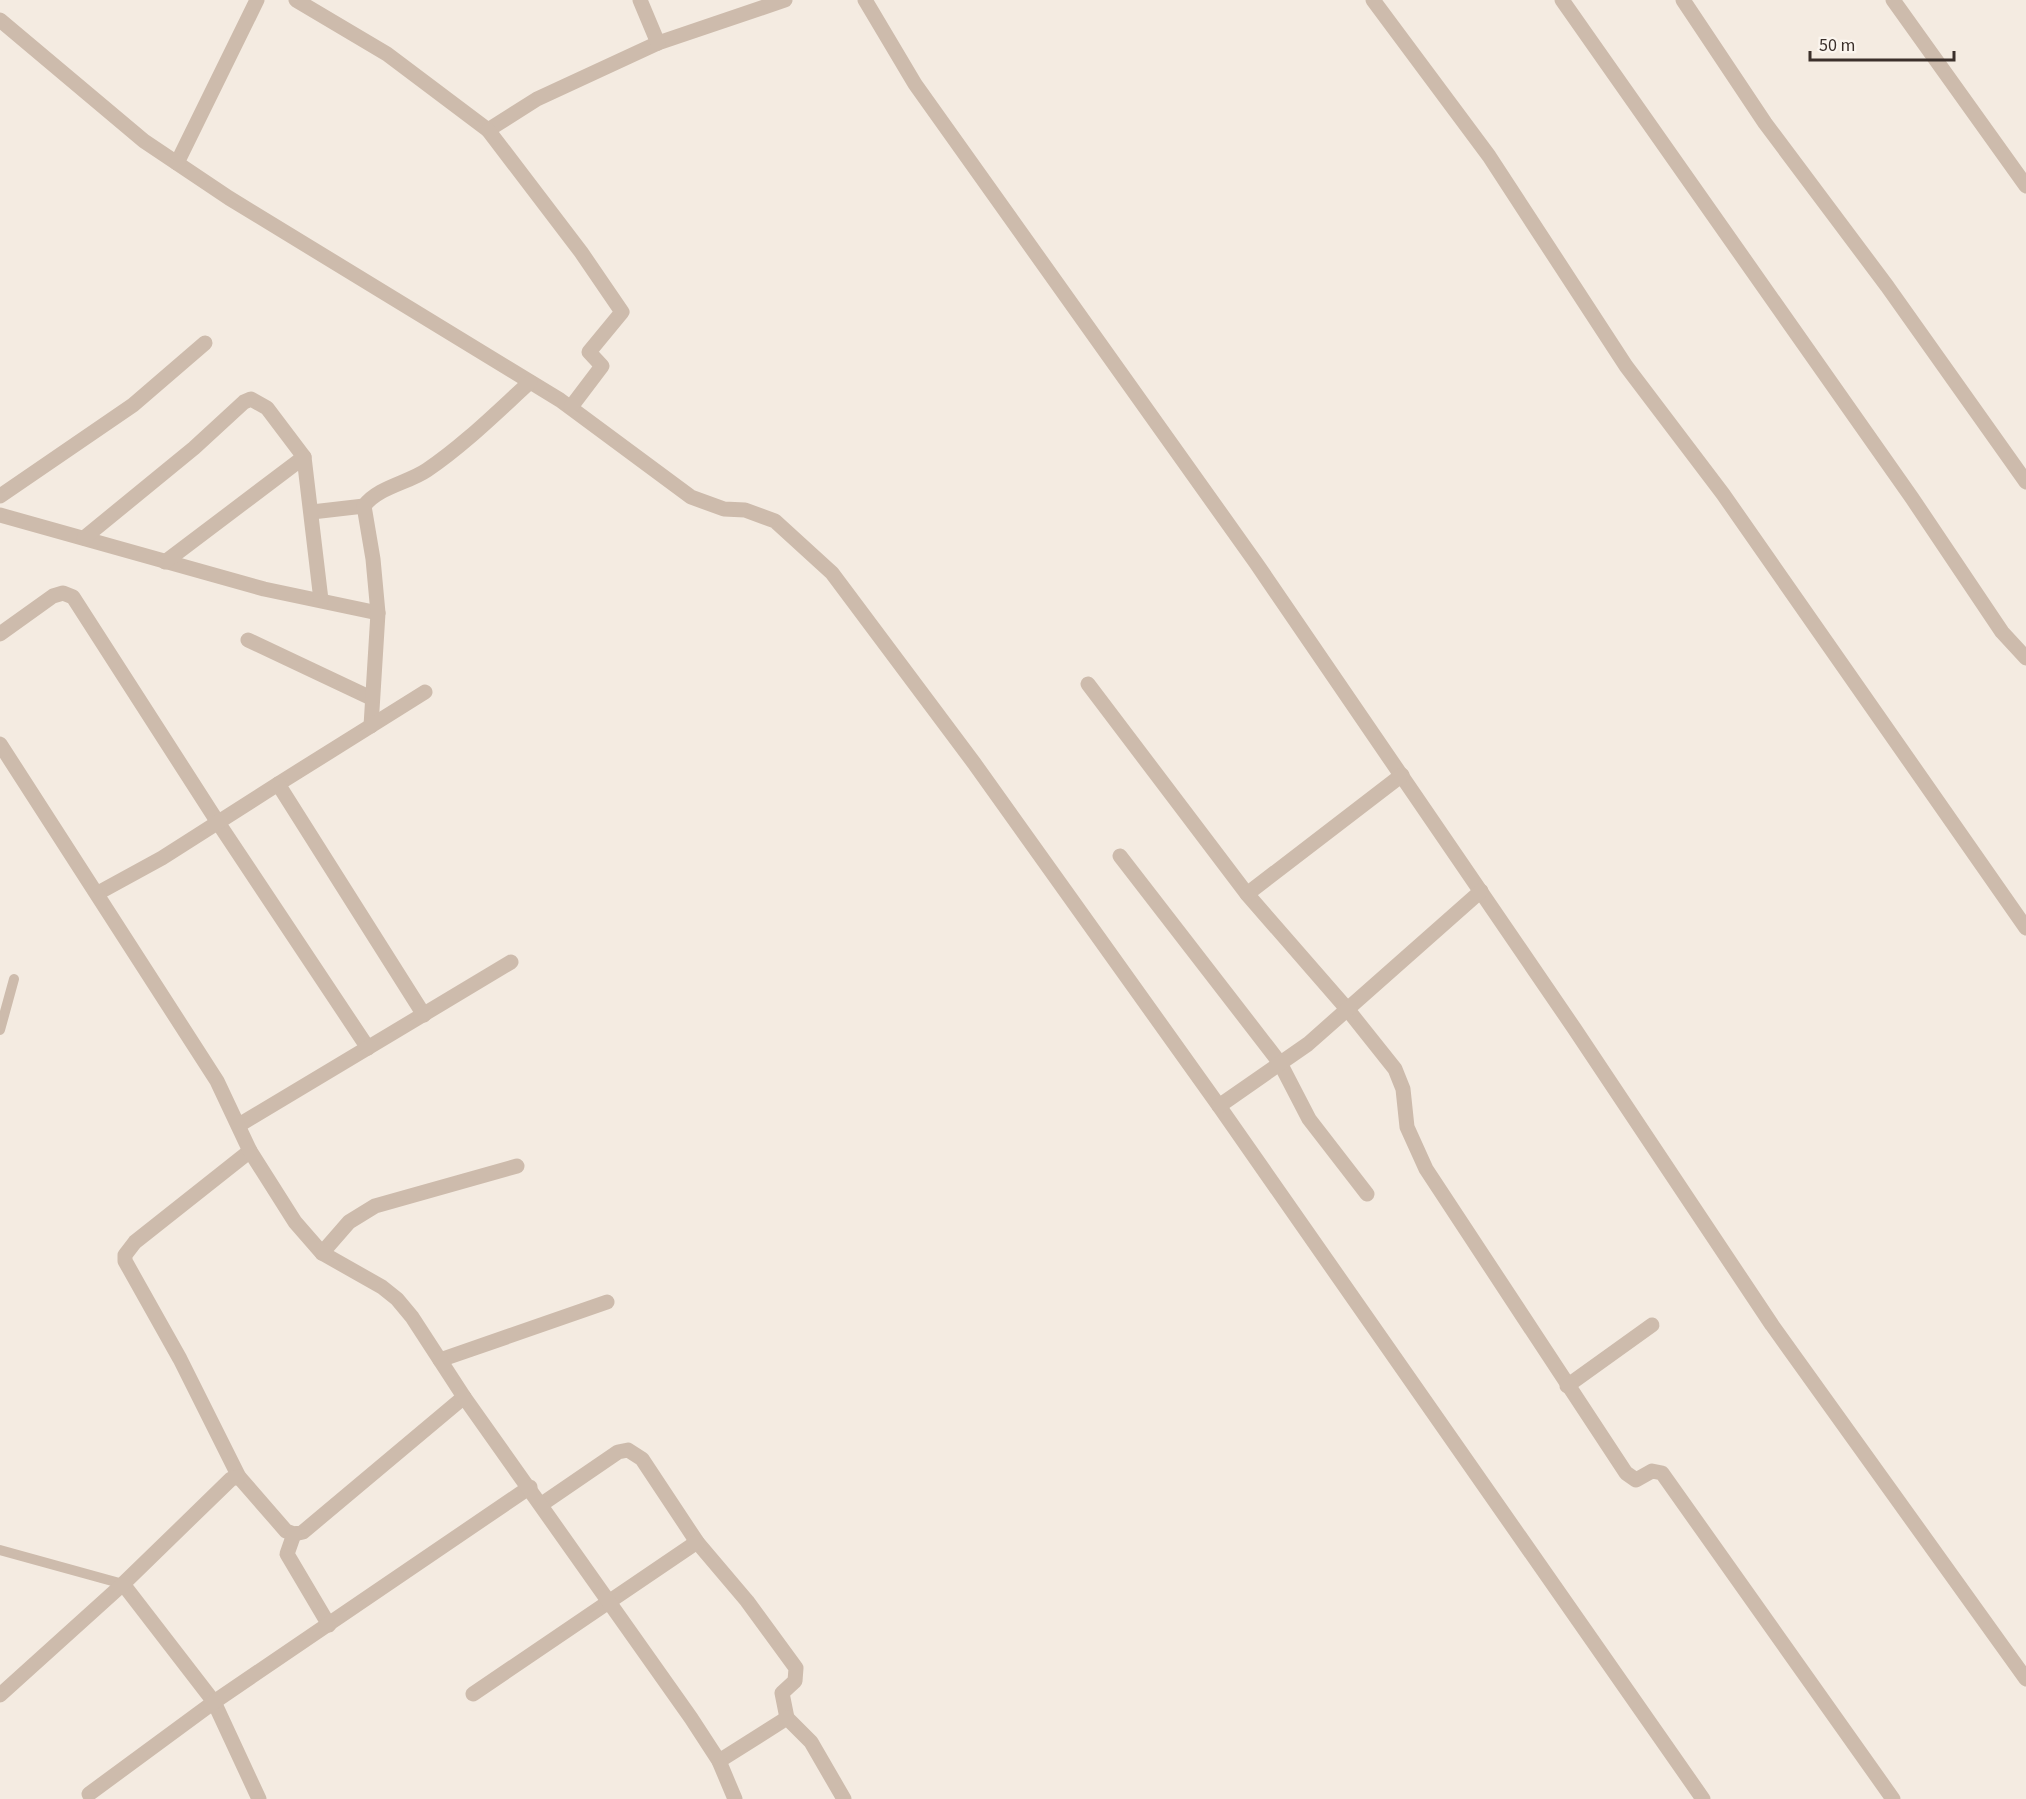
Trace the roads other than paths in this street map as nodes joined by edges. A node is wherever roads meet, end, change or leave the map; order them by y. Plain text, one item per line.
1 (257, 0) edge
2 (296, 0) edge
3 (640, 0) edge
4 (785, 0) edge
5 (865, 0) edge
6 (1373, 0) edge
7 (1562, 0) edge
8 (1683, 0) edge
9 (1893, 0) edge
10 (0, 20) edge
11 (658, 43) junction
12 (488, 130) junction
13 (177, 163) junction
14 (2026, 186) edge
15 (205, 343) dead end
16 (530, 382) junction
17 (571, 406) junction
18 (304, 457) junction
19 (2026, 482) edge
20 (0, 496) edge
21 (364, 506) junction
22 (312, 512) junction
23 (0, 515) edge
24 (84, 538) junction
25 (165, 562) junction
26 (321, 600) junction
27 (378, 614) junction
28 (0, 634) edge
29 (248, 640) dead end
30 (2026, 658) edge
31 (1088, 684) dead end
32 (425, 692) dead end
33 (371, 698) junction
34 (371, 726) junction
35 (0, 744) edge
36 (1402, 775) junction
37 (278, 784) junction
38 (217, 821) junction
39 (1120, 856) dead end
40 (1481, 891) junction
41 (98, 893) junction
42 (1247, 894) junction
43 (2026, 928) edge
44 (511, 962) dead end
45 (14, 979) dead end
46 (1348, 1010) junction
47 (424, 1015) junction
48 (0, 1030) edge
49 (368, 1048) junction
50 (1280, 1063) junction
51 (1219, 1106) junction
52 (239, 1125) junction
53 (250, 1151) junction
54 (517, 1166) dead end
55 (1367, 1194) dead end
56 (322, 1253) junction
57 (607, 1302) dead end
58 (1652, 1325) dead end
59 (440, 1360) junction
60 (1567, 1386) junction
61 (464, 1397) junction
62 (238, 1477) junction
63 (530, 1487) junction
64 (542, 1504) junction
65 (294, 1534) junction
66 (696, 1542) junction
67 (0, 1550) edge
68 (123, 1584) junction
69 (610, 1602) junction
70 (329, 1625) junction
71 (2026, 1679) edge
72 (473, 1694) dead end
73 (0, 1695) edge
74 (214, 1702) junction
75 (787, 1718) junction
76 (719, 1761) junction
77 (89, 1794) dead end
78 (259, 1799) edge
79 (735, 1799) edge
80 (844, 1799) edge
81 (1703, 1799) edge
82 (1893, 1799) edge

1 - 13 street
2 - 12 street
3 - 11 street
4 - 11 street
5 - 36 street
6 - 43 street
7 - 30 street
8 - 19 street
9 - 14 street
10 - 13 street
11 - 12 street
12 - 17 street
13 - 16 street
15 - 20 street
16 - 17 street
16 - 21 street
17 - 51 street
18 - 22 street
18 - 24 street
18 - 25 street
21 - 22 street
21 - 27 street
22 - 26 street
23 - 24 street
24 - 25 street
25 - 26 street
26 - 27 street
27 - 33 street
28 - 38 street
29 - 33 street
31 - 42 street
32 - 34 street
33 - 34 street
34 - 37 street
35 - 41 street
36 - 40 street
36 - 42 street
37 - 38 street
37 - 47 street
38 - 41 street
38 - 49 street
39 - 50 street
40 - 46 street
40 - 71 street
41 - 52 street
42 - 46 street
44 - 47 street
45 - 48 lane
46 - 50 street
46 - 60 street
47 - 49 street
49 - 52 street
50 - 51 street
50 - 55 street
51 - 81 street
52 - 53 street
53 - 56 street
53 - 62 street
54 - 56 street
56 - 59 street
57 - 59 street
58 - 60 street
59 - 61 street
60 - 82 street
61 - 63 street
61 - 65 street
62 - 65 street
62 - 68 street
63 - 64 street
63 - 70 street
64 - 66 street
64 - 69 street
65 - 70 street
66 - 69 street
66 - 75 street
67 - 68 lane
68 - 73 street
68 - 74 street
69 - 72 street
69 - 76 street
70 - 74 street
74 - 77 street
74 - 78 street
75 - 76 street
75 - 80 street
76 - 79 street

